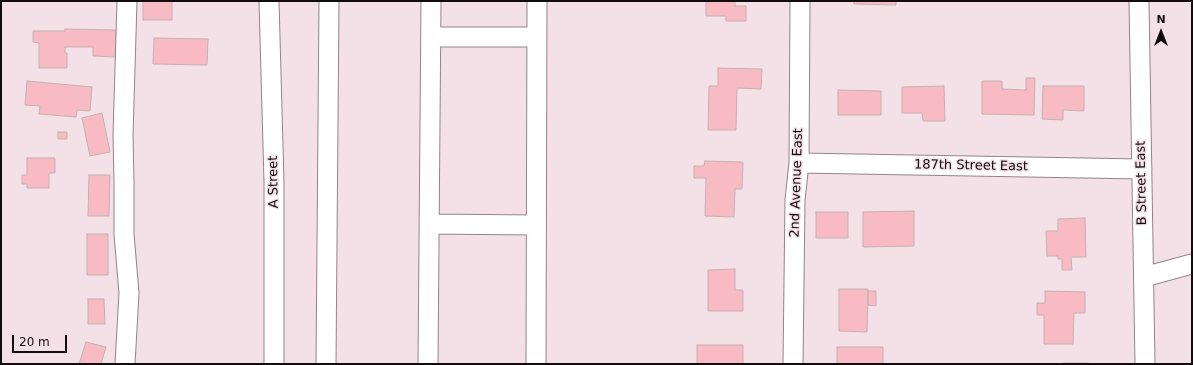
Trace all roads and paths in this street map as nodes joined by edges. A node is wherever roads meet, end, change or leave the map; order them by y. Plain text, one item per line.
1 (127, 1) edge
2 (269, 1) edge
3 (329, 1) edge
4 (431, 1) edge
5 (537, 1) edge
6 (800, 1) edge
7 (1139, 1) edge
8 (431, 37) junction
9 (537, 37) junction
10 (799, 163) junction
11 (1142, 169) junction
12 (429, 224) junction
13 (536, 225) junction
14 (1192, 264) edge
15 (1144, 277) junction
16 (125, 364) edge
17 (274, 364) edge
18 (326, 364) edge
19 (428, 364) edge
20 (536, 364) edge
21 (793, 364) edge
22 (1145, 364) edge

1 - 16 street
2 - 17 street, A Street
3 - 18 street
4 - 8 street
5 - 9 street
6 - 10 street, 2nd Avenue East
7 - 11 street, B Street East
8 - 9 street
8 - 12 street
9 - 13 street
10 - 11 street, 187th Street East
10 - 21 street, 2nd Avenue East
11 - 15 street, B Street East
12 - 13 street
12 - 19 street
13 - 20 street
14 - 15 street
15 - 22 street, B Street East

